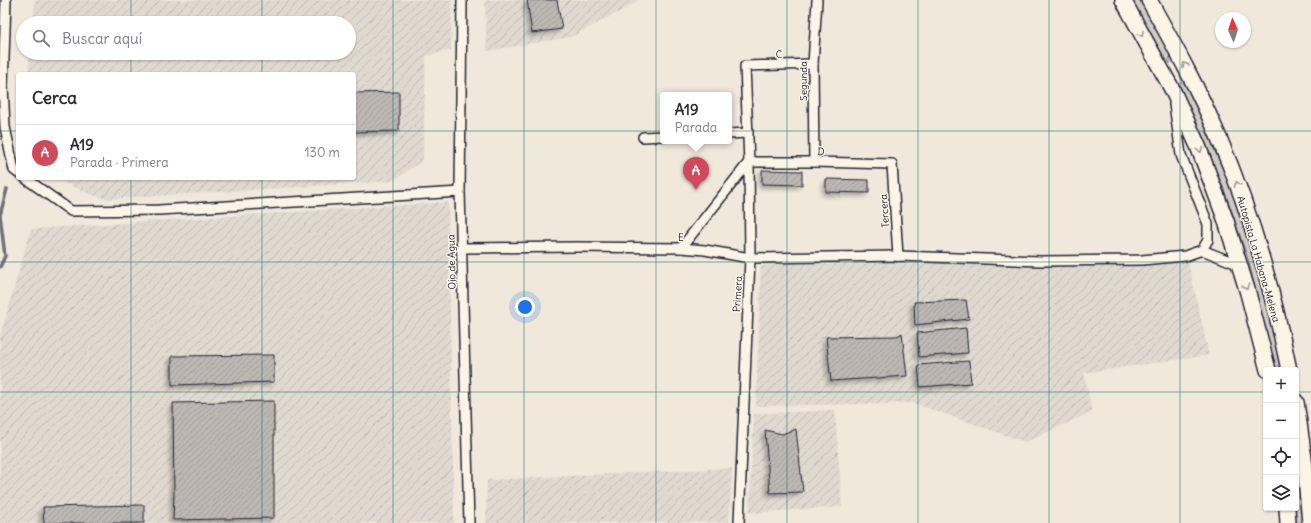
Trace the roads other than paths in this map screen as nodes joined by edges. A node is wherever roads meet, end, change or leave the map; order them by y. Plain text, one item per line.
1 (6, 0) edge
2 (462, 0) edge
3 (817, 0) edge
4 (1123, 0) edge
5 (1149, 0) edge
6 (813, 64) junction
7 (745, 66) joint
8 (1172, 90) junction
9 (748, 133) junction
10 (732, 134) edge
11 (660, 136) edge
12 (643, 137) dead end
13 (749, 162) junction
14 (814, 162) junction
15 (892, 164) joint
16 (16, 172) edge
17 (28, 180) edge
18 (460, 192) junction
19 (462, 248) junction
20 (681, 248) junction
21 (1202, 250) junction
22 (898, 256) junction
23 (750, 258) junction
24 (1240, 265) junction
25 (1267, 367) edge
26 (1288, 367) edge
27 (1296, 403) edge
28 (1287, 511) edge
29 (469, 523) edge
30 (739, 523) edge
31 (1288, 523) edge
32 (1310, 523) edge

1 - 16 street
2 - 18 street, Ojo de Agua
3 - 6 street, Segunda
4 -> 8 highway
26 -> 5 highway, Autopista La Habana-Melena
6 - 7 street, C
6 - 14 street, Segunda
7 - 9 street, Primera
8 - 21 street
8 -> 24 highway
9 - 10 street
9 - 13 street, Primera
11 - 12 street
13 - 14 street, D
13 - 20 street
13 - 23 street, Primera
14 - 15 street, D
15 - 22 street, Tercera
17 - 18 street
18 - 19 street, Ojo de Agua
19 - 20 street, E
19 - 29 street, Ojo de Agua
20 - 23 street, E
21 - 22 street, E
21 - 24 street
22 - 23 street, E
23 - 30 street, Primera
24 -> 25 highway
27 - 32 highway
28 - 31 highway

